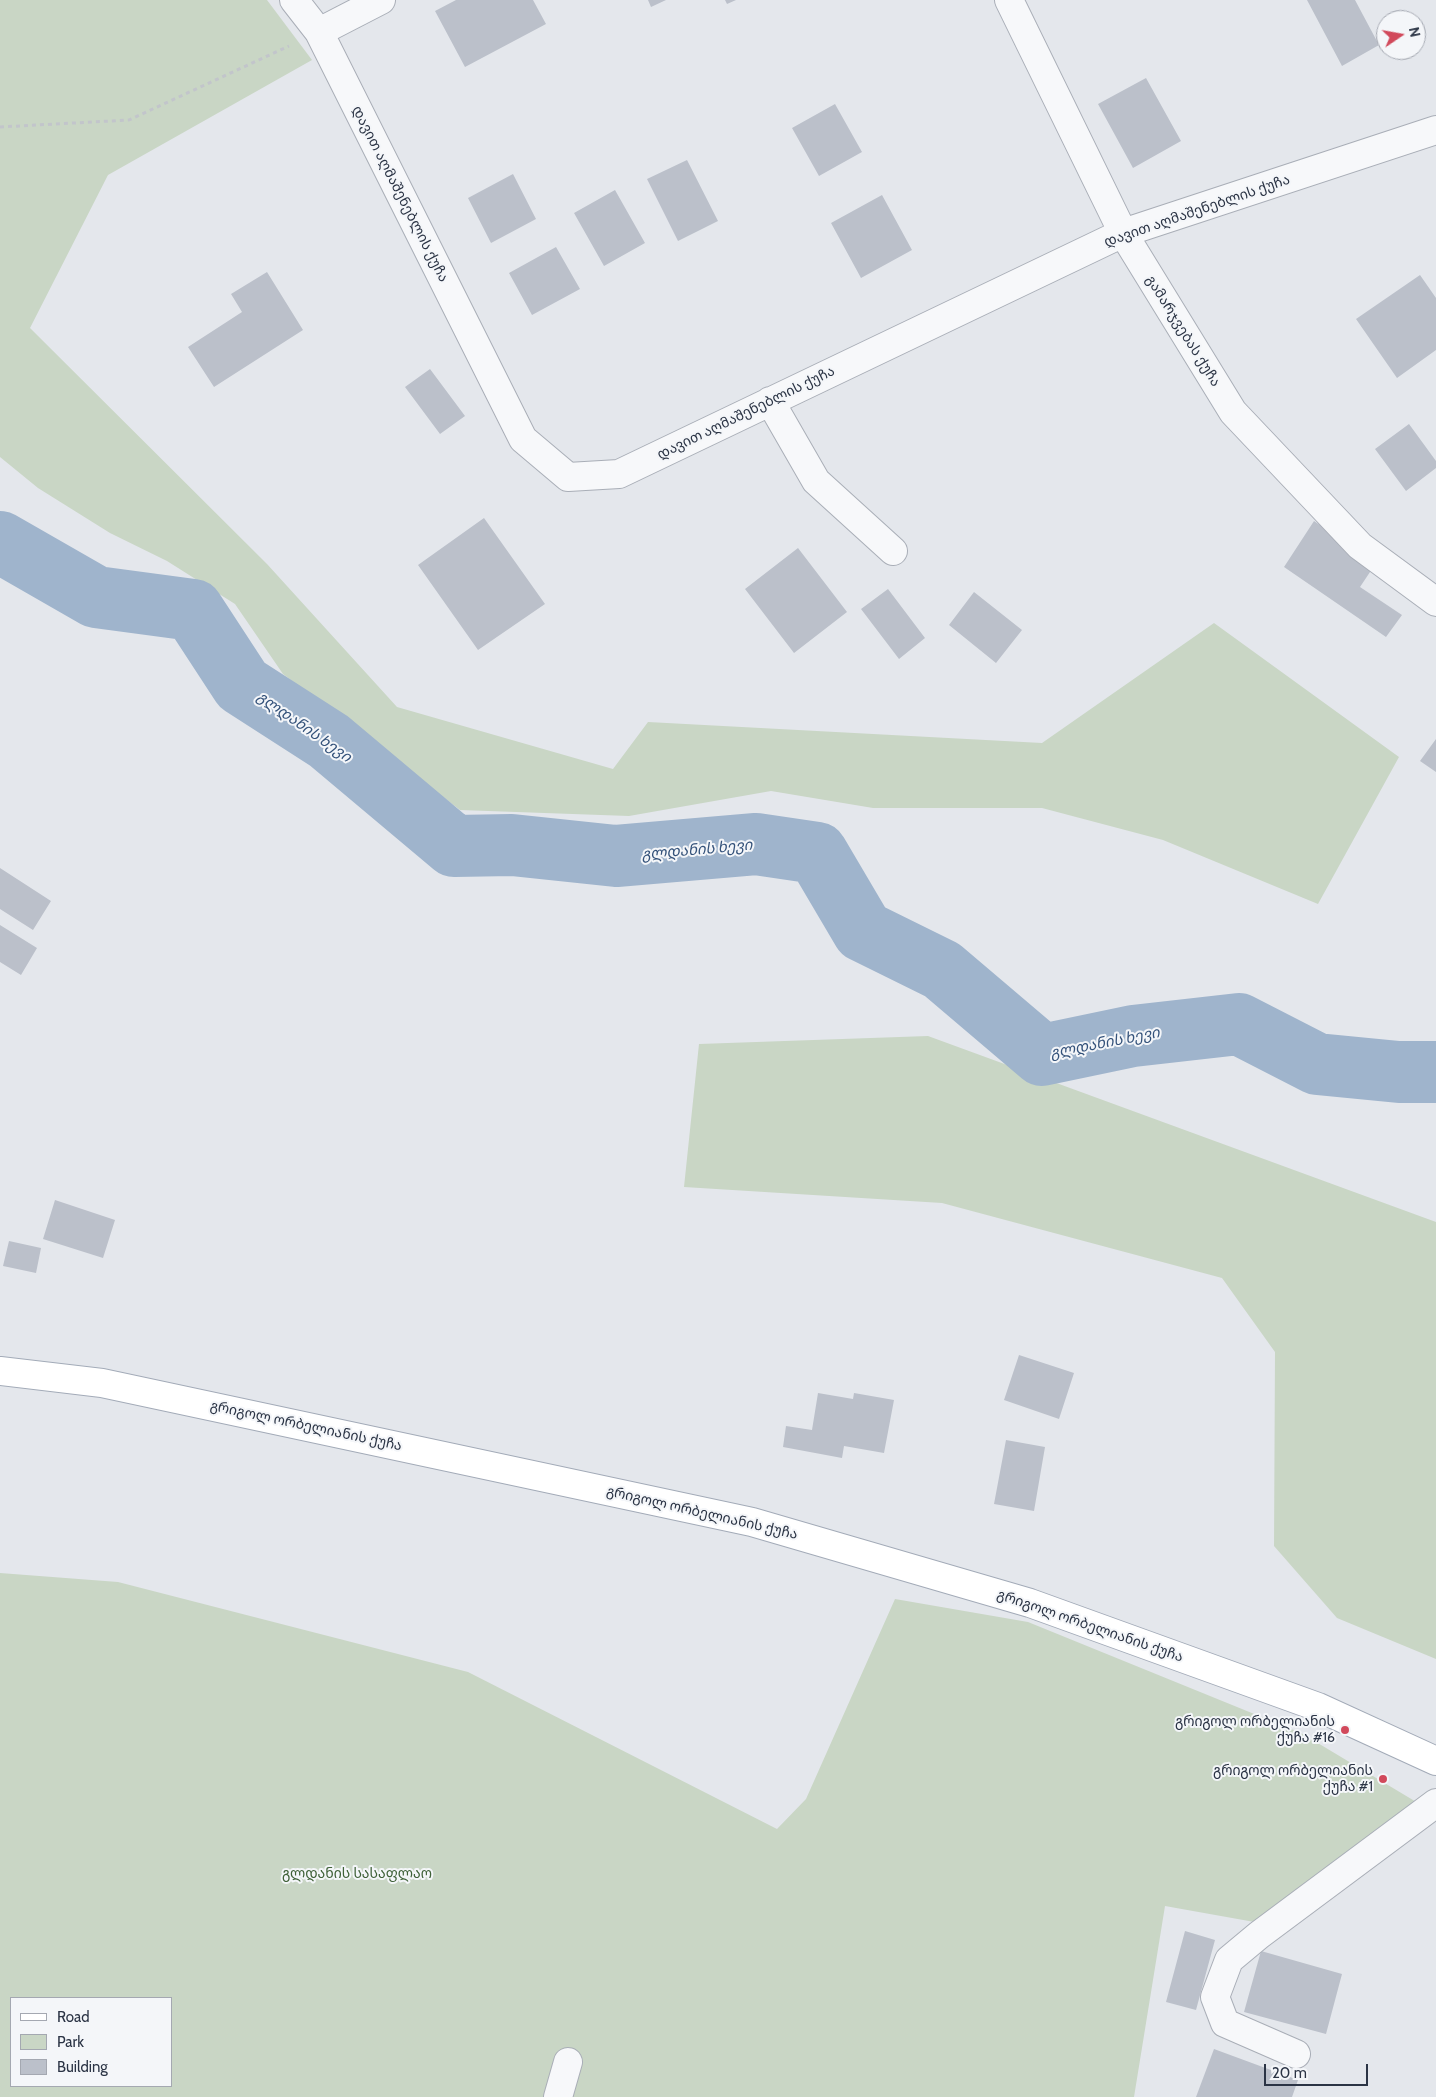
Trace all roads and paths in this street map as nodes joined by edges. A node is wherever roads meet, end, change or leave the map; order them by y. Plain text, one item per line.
1 (294, 0) edge
2 (381, 0) edge
3 (1009, 0) edge
4 (319, 32) junction
5 (0, 127) edge
6 (1436, 130) edge
7 (1122, 234) junction
8 (770, 402) junction
9 (893, 551) dead end
10 (1436, 602) edge
11 (0, 1371) edge
12 (1436, 1761) edge
13 (1436, 1803) edge
14 (1296, 2054) dead end
15 (568, 2062) dead end
16 (558, 2097) edge

1 - 4 street, დავით აღმაშენებლის ქუჩა
2 - 4 street
3 - 7 street, გამარჯვებას ქუჩა
4 - 5 path
4 - 8 street, დავით აღმაშენებლის ქუჩა
6 - 7 street, დავით აღმაშენებლის ქუჩა
7 - 8 street, დავით აღმაშენებლის ქუჩა
7 - 10 street, გამარჯვებას ქუჩა
8 - 9 street
11 - 12 main road, გრიგოლ ორბელიანის ქუჩა
13 - 14 street
15 - 16 street

